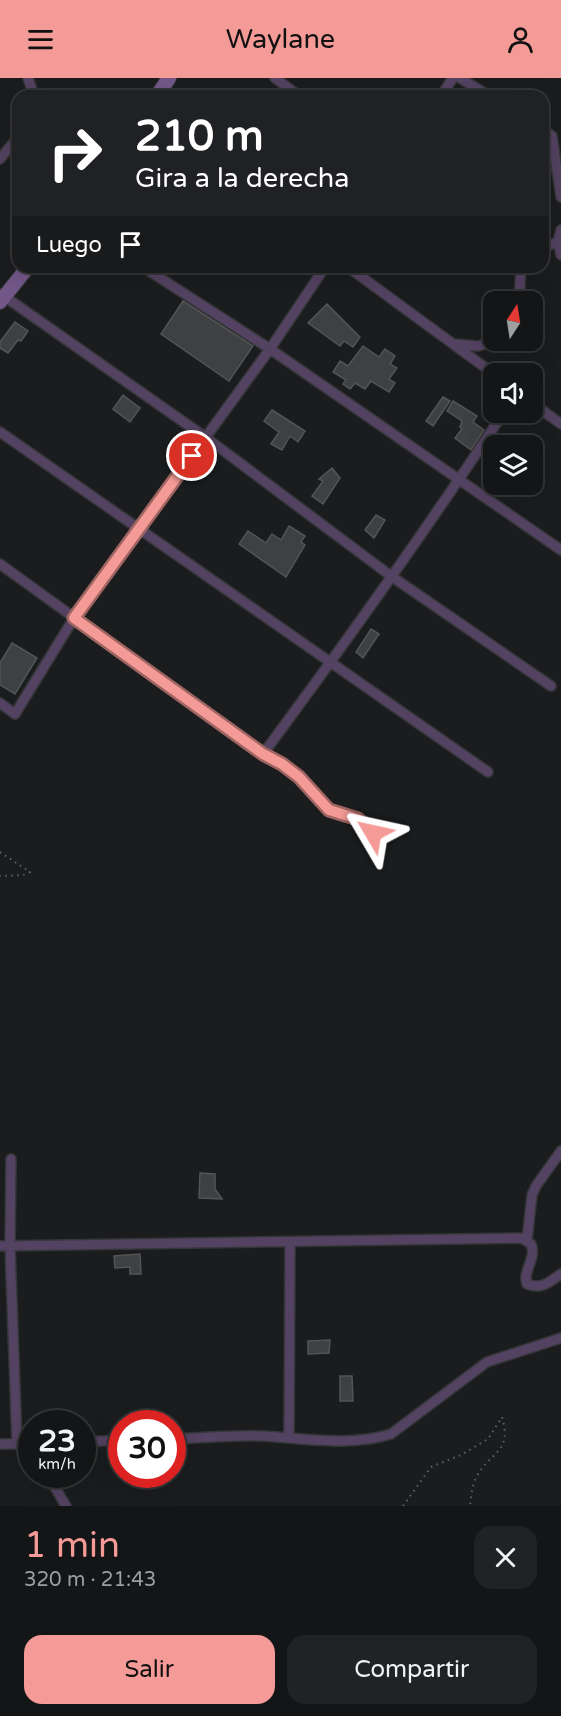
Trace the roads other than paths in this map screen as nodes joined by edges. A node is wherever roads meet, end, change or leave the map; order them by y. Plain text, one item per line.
1 (275, 78) edge
2 (460, 78) edge
3 (291, 90) edge
4 (479, 90) edge
5 (549, 134) edge
6 (12, 144) edge
7 (0, 159) edge
8 (561, 197) edge
9 (561, 230) edge
10 (559, 240) edge
11 (561, 255) edge
12 (23, 273) edge
13 (152, 273) edge
14 (321, 273) edge
15 (356, 273) edge
16 (521, 273) edge
17 (520, 291) edge
18 (2, 297) edge
19 (453, 344) junction
20 (483, 345) edge
21 (270, 349) junction
22 (483, 366) edge
23 (543, 411) edge
24 (497, 423) edge
25 (561, 424) edge
26 (0, 432) edge
27 (205, 437) junction
28 (459, 480) junction
29 (138, 530) junction
30 (561, 549) edge
31 (0, 564) edge
32 (391, 576) junction
33 (74, 618) junction
34 (330, 663) junction
35 (551, 686) dead end
36 (0, 703) edge
37 (263, 754) junction
38 (488, 772) dead end
39 (373, 833) dead end
40 (561, 1151) edge
41 (11, 1159) dead end
42 (527, 1240) junction
43 (290, 1242) junction
44 (5, 1246) edge
45 (561, 1274) edge
46 (561, 1338) edge
47 (289, 1438) junction
48 (186, 1439) edge
49 (0, 1444) edge
50 (17, 1444) joint
51 (55, 1488) edge
52 (66, 1506) edge

1 - 3 street
2 - 4 street
5 - 8 street
6 - 7 street
9 - 10 street
10 - 11 street
12 - 18 street
13 - 21 street
14 - 21 street
15 - 19 street
16 - 17 street
18 - 27 street
19 - 20 street
19 - 22 street
21 - 27 street
21 - 28 street
23 - 25 street
24 - 28 street
26 - 29 street
27 - 29 street
27 - 32 street
28 - 30 street
28 - 32 street
29 - 33 street
29 - 34 street
31 - 33 street
32 - 34 street
32 - 35 street
33 - 36 street
33 - 37 street
34 - 37 street
34 - 38 street
37 - 39 street
40 - 42 street
41 - 44 street
42 - 43 street
42 - 45 street
43 - 44 street
43 - 47 street
44 - 50 street
46 - 47 street
47 - 48 street
49 - 50 street
51 - 52 street

